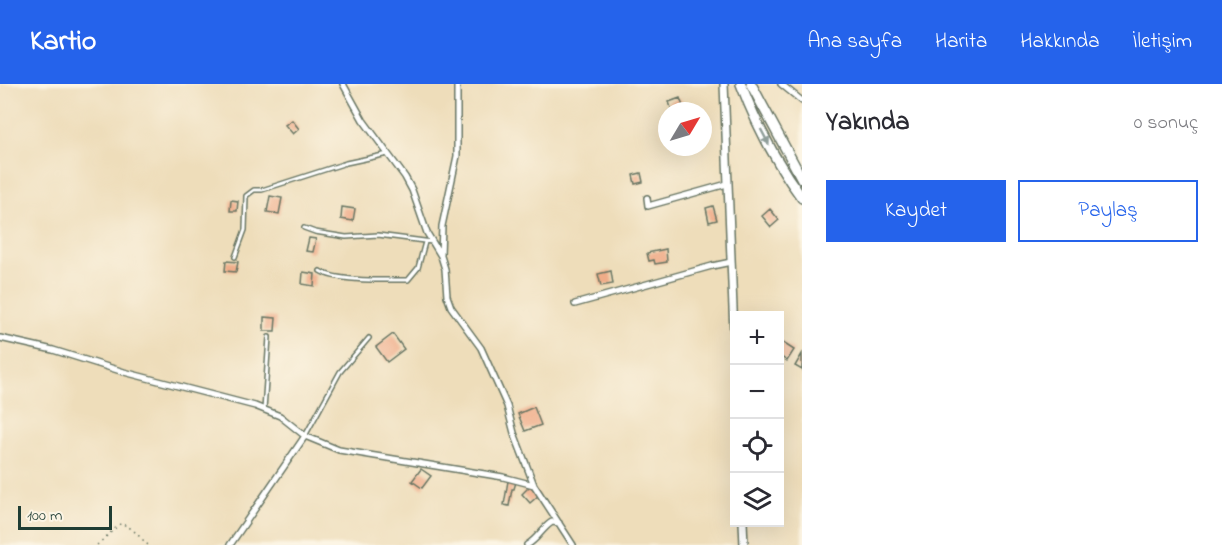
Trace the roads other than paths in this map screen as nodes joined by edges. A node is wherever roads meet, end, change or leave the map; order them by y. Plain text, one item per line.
1 (343, 84) edge
2 (457, 84) edge
3 (724, 84) edge
4 (741, 84) edge
5 (751, 84) edge
6 (781, 84) edge
7 (802, 101) edge
8 (388, 154) junction
9 (802, 179) edge
10 (728, 184) junction
11 (647, 198) dead end
12 (802, 198) edge
13 (304, 228) dead end
14 (428, 242) junction
15 (441, 256) junction
16 (235, 257) dead end
17 (731, 262) junction
18 (320, 271) dead end
19 (575, 304) dead end
20 (734, 311) edge
21 (269, 337) dead end
22 (0, 338) edge
23 (369, 338) dead end
24 (264, 410) junction
25 (305, 436) junction
26 (534, 485) junction
27 (559, 523) junction
28 (743, 527) edge
29 (230, 545) edge
30 (527, 545) edge
31 (573, 545) edge
32 (744, 545) edge

1 - 8 street
2 - 15 street
3 - 10 street
4 -> 12 highway
5 - 9 highway
6 - 7 street
8 - 14 street
8 - 16 lane
10 - 11 street
10 - 17 street
13 - 14 lane
14 - 15 street
14 - 18 lane
15 - 26 street
17 - 19 street
17 - 20 street
21 - 24 lane
22 - 24 street
23 - 25 lane
24 - 25 street
25 - 26 street
25 - 29 street
26 - 27 street
27 - 30 street
27 - 31 street
28 - 32 street

